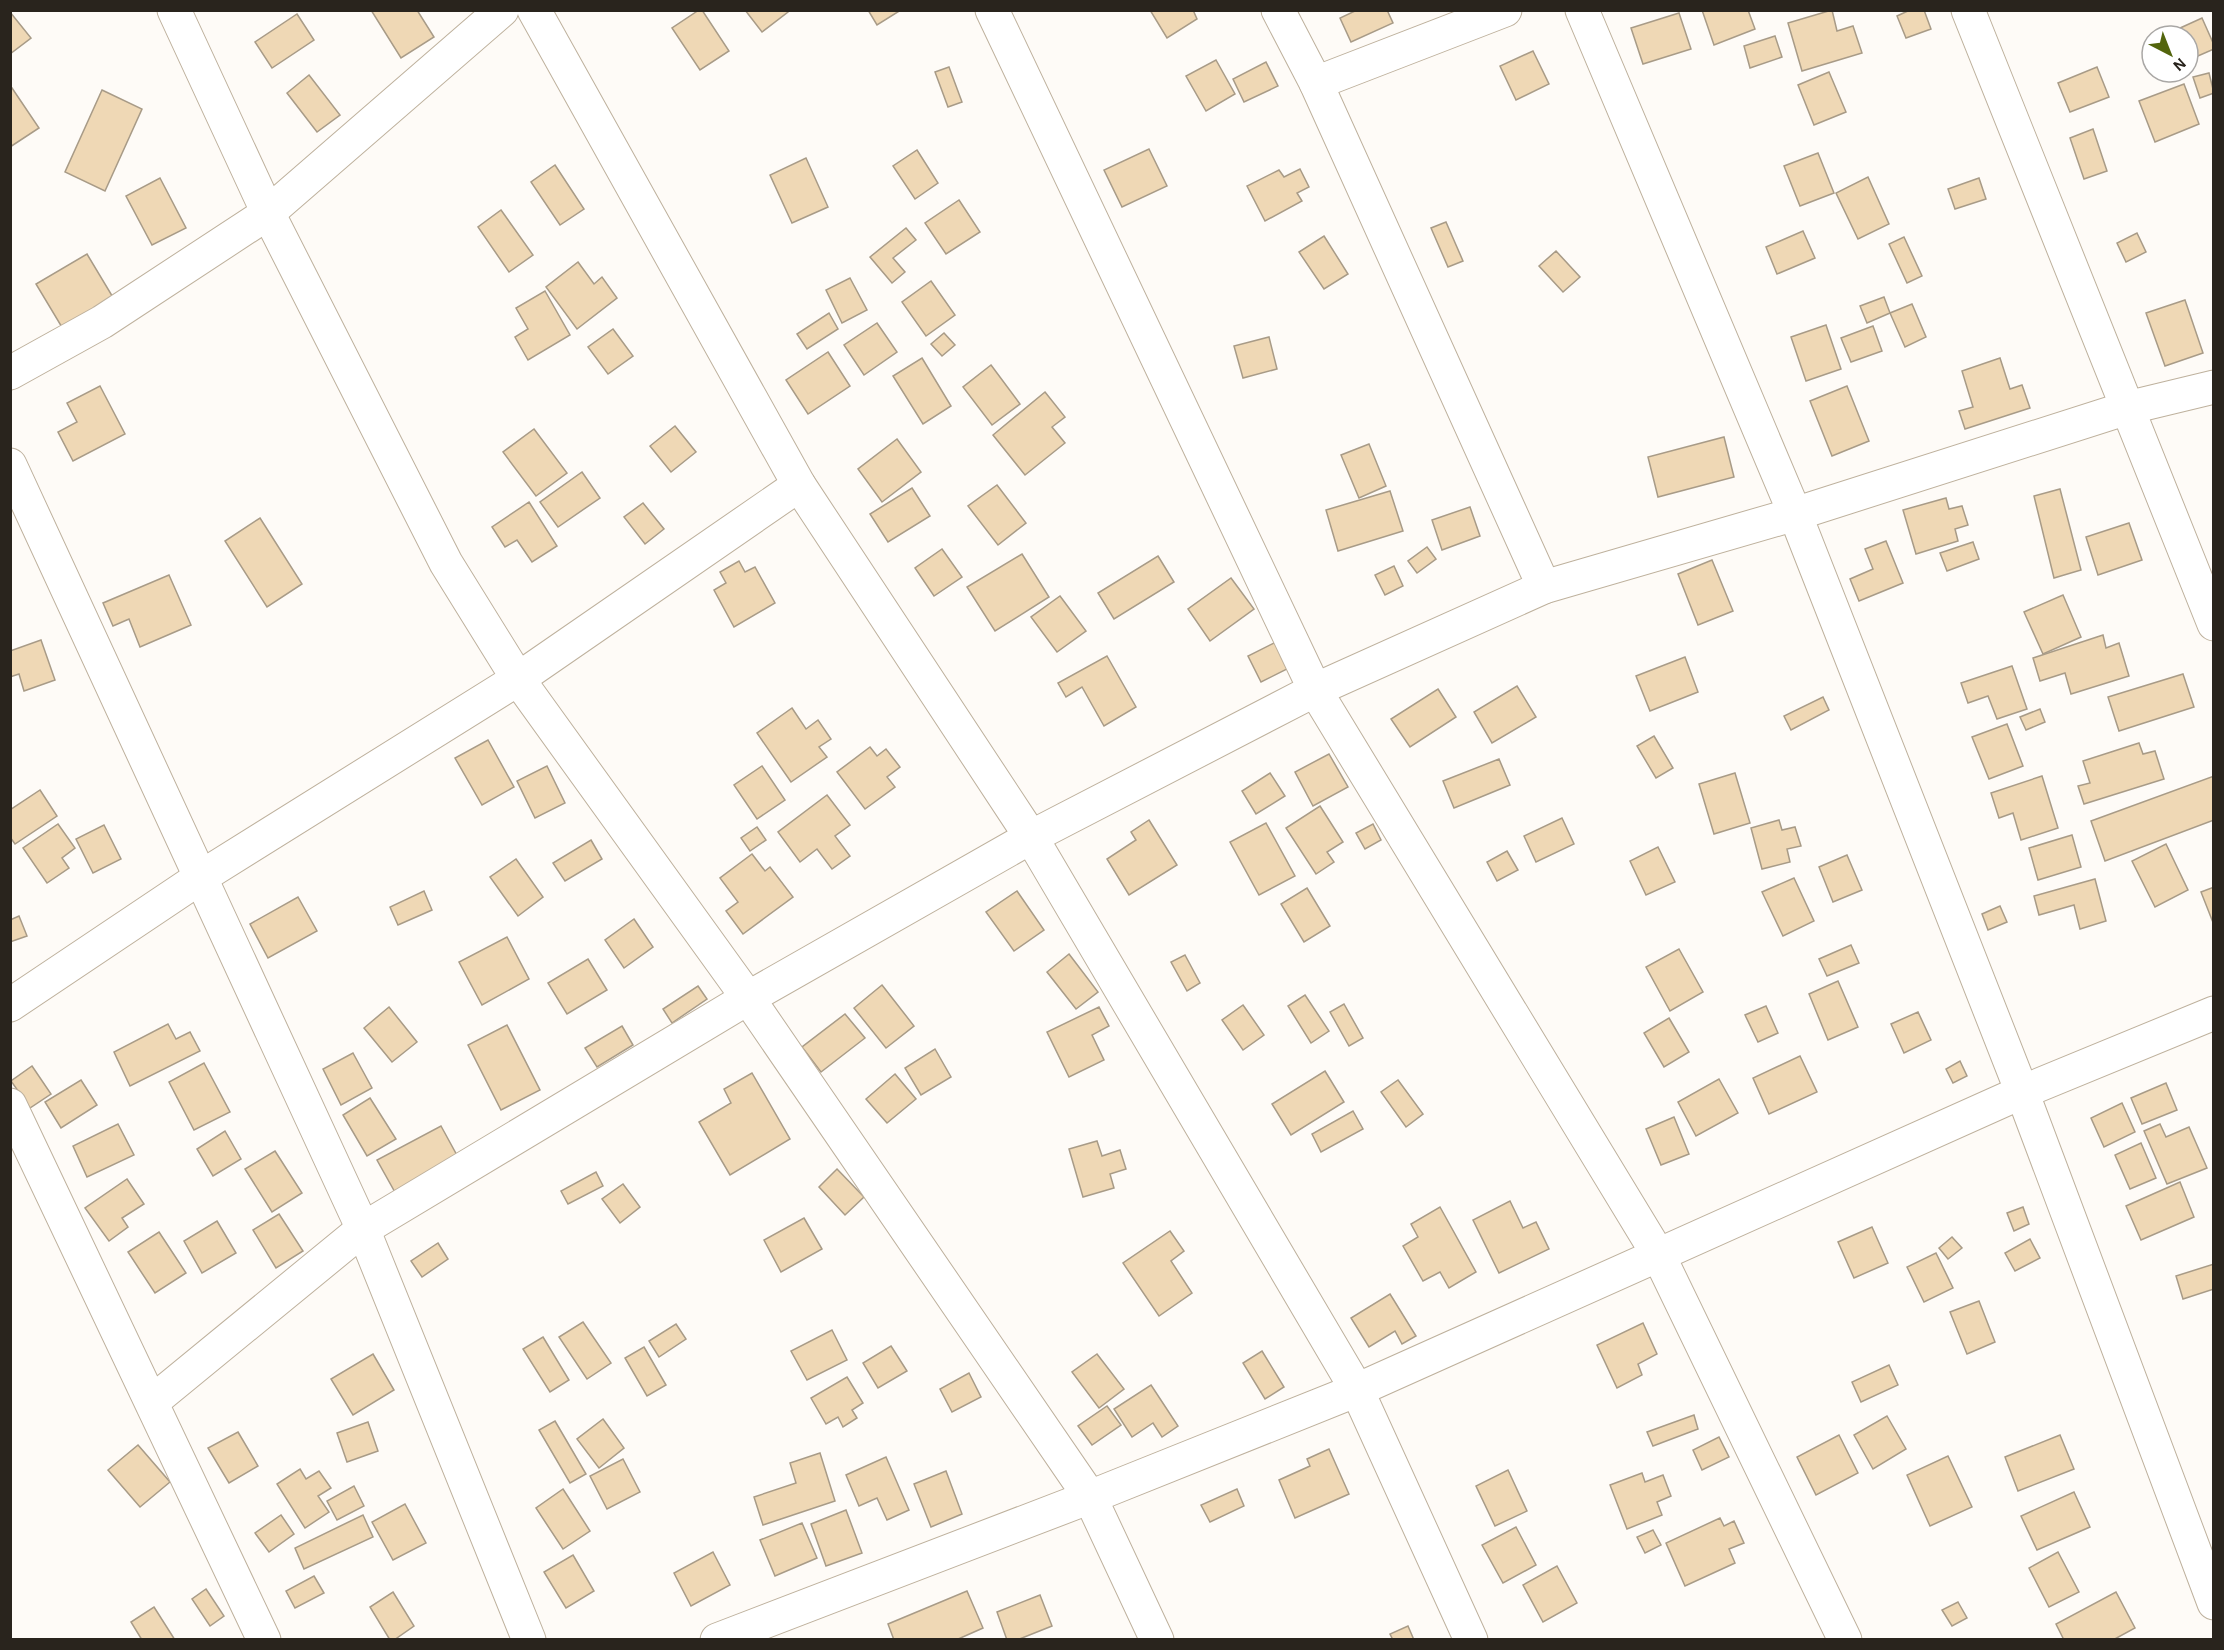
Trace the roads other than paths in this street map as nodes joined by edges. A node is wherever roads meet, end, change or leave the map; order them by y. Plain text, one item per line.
1 (174, 10) edge
2 (502, 10) edge
3 (534, 10) edge
4 (992, 10) edge
5 (1278, 10) edge
6 (1505, 10) edge
7 (1582, 10) edge
8 (1968, 10) edge
9 (1316, 83) junction
10 (268, 213) junction
11 (10, 373) edge
12 (2214, 387) edge
13 (2127, 408) junction
14 (10, 465) edge
15 (800, 485) junction
16 (1795, 514) junction
17 (1544, 587) junction
18 (2214, 624) edge
19 (518, 679) junction
20 (1315, 690) junction
21 (1031, 837) junction
22 (201, 877) junction
23 (748, 998) junction
24 (10, 1005) edge
25 (2214, 1013) edge
26 (2022, 1092) junction
27 (10, 1105) edge
28 (363, 1229) junction
29 (1659, 1256) junction
30 (1358, 1390) junction
31 (152, 1402) junction
32 (1090, 1497) junction
33 (2214, 1603) edge
34 (264, 1640) edge
35 (530, 1640) edge
36 (717, 1640) edge
37 (1157, 1640) edge
38 (1472, 1640) edge
39 (1845, 1640) edge

1 - 10 street
2 - 10 street
3 - 15 street
4 - 20 street
5 - 9 street
6 - 9 street
7 - 16 street
8 - 13 street
9 - 17 street
10 - 11 street
10 - 19 street
12 - 13 street
13 - 16 street
13 - 18 street
14 - 22 street
15 - 19 street
15 - 21 street
16 - 17 street
16 - 26 street
17 - 20 street
19 - 22 street
19 - 23 street
20 - 21 street
20 - 29 street
21 - 23 street
21 - 30 street
22 - 24 street
22 - 28 street
23 - 28 street
23 - 32 street
25 - 26 street
26 - 29 street
26 - 33 street
27 - 31 street
28 - 31 street
28 - 35 street
29 - 30 street
29 - 39 street
30 - 32 street
30 - 38 street
31 - 34 street
32 - 36 street
32 - 37 street

